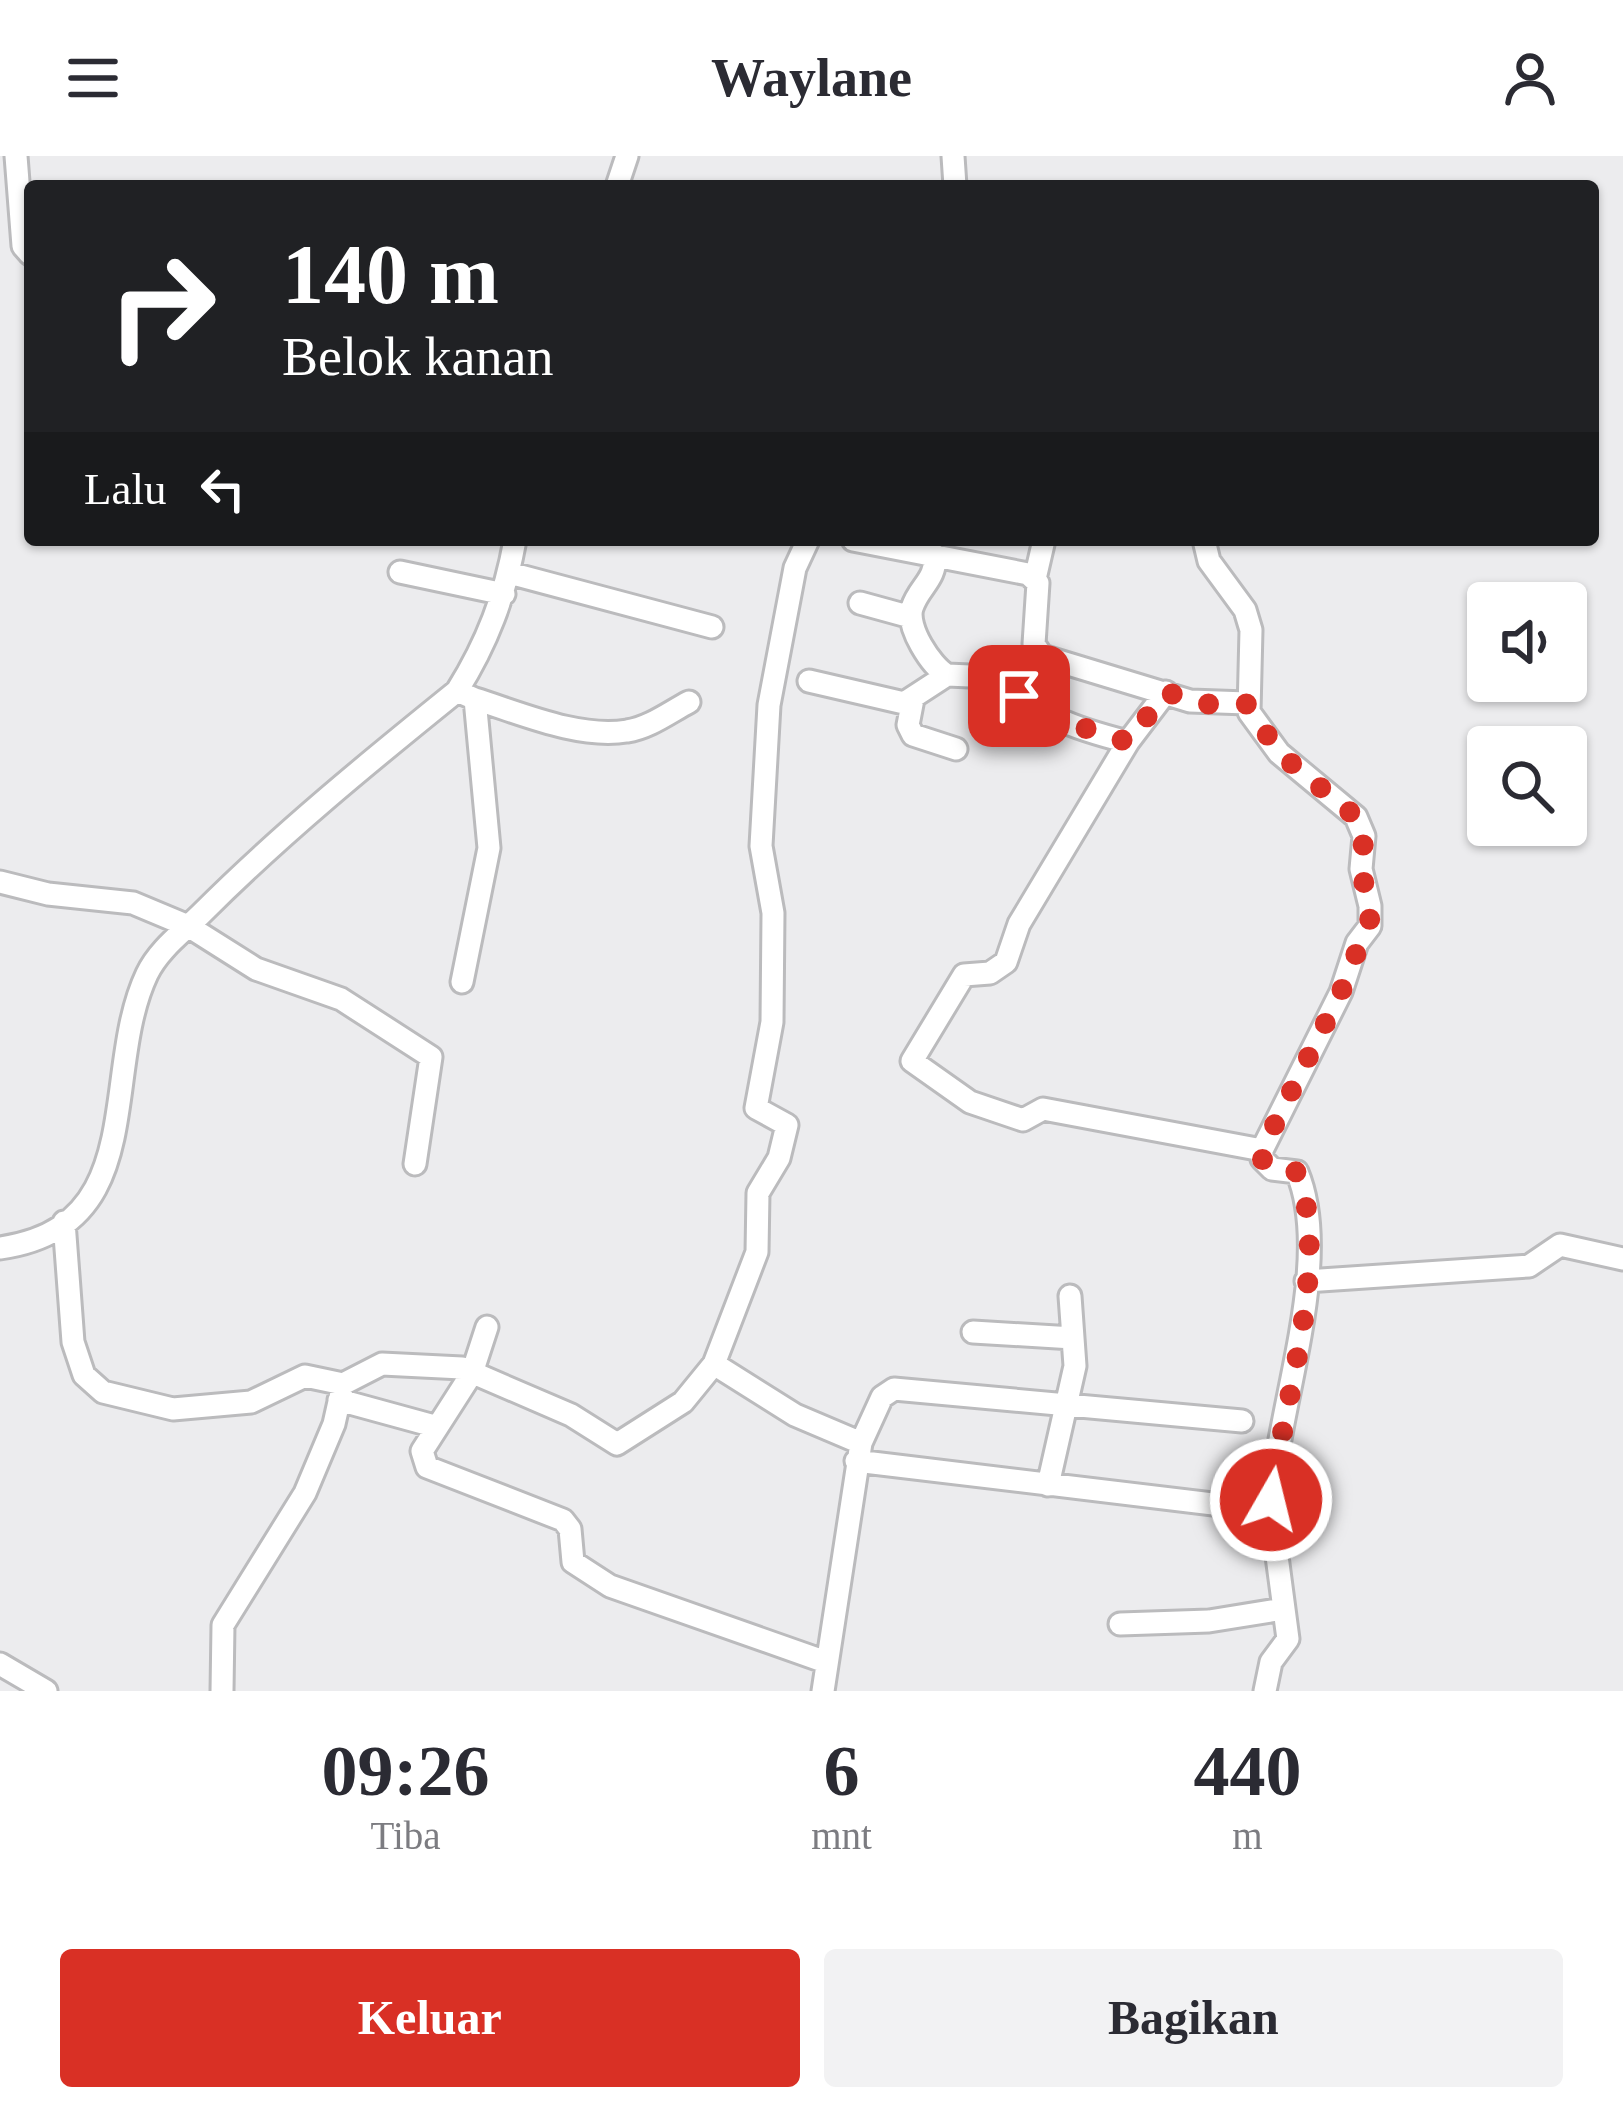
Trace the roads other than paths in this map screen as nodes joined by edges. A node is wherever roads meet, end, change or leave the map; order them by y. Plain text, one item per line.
1 (16, 156) edge
2 (24, 247) edge
3 (513, 546) edge
4 (805, 546) edge
5 (886, 546) edge
6 (1043, 546) edge
7 (1205, 546) edge
8 (935, 555) junction
9 (400, 572) dead end
10 (1035, 579) junction
11 (506, 584) junction
12 (860, 603) dead end
13 (911, 617) junction
14 (712, 627) dead end
15 (1037, 651) junction
16 (1003, 673) junction
17 (947, 675) junction
18 (809, 681) dead end
19 (1166, 692) junction
20 (466, 695) junction
21 (913, 699) junction
22 (689, 702) dead end
23 (1247, 704) junction
24 (1128, 742) junction
25 (956, 749) dead end
26 (0, 883) edge
27 (188, 926) junction
28 (462, 982) dead end
29 (1262, 1150) junction
30 (415, 1164) dead end
31 (64, 1222) junction
32 (0, 1248) edge
33 (1623, 1259) edge
34 (1306, 1281) junction
35 (1070, 1296) dead end
36 (488, 1327) dead end
37 (973, 1332) dead end
38 (1073, 1338) junction
39 (714, 1364) junction
40 (472, 1373) junction
41 (341, 1392) junction
42 (1061, 1408) junction
43 (1242, 1420) dead end
44 (434, 1426) junction
45 (858, 1452) junction
46 (1048, 1485) junction
47 (1271, 1511) junction
48 (1283, 1609) junction
49 (1120, 1624) dead end
50 (826, 1662) junction
51 (0, 1664) edge
52 (46, 1691) edge
53 (222, 1691) edge
54 (823, 1691) edge
55 (1265, 1691) edge

1 - 2 street
3 - 11 street
4 - 39 street
5 - 8 street
6 - 10 street
7 - 23 street
8 - 10 street
8 - 13 street
9 - 11 street
10 - 15 street
11 - 14 street
11 - 20 street
12 - 13 street
13 - 17 street
15 - 16 street
15 - 19 street
16 - 17 street
16 - 24 street
17 - 21 street
18 - 21 street
19 - 23 street
19 - 24 street
20 - 22 street
20 - 27 street
20 - 28 street
21 - 25 street
23 - 29 street
24 - 29 street
26 - 27 street
27 - 30 street
27 - 31 street
29 - 34 street
31 - 32 street
31 - 41 street
33 - 34 street
34 - 47 street
35 - 38 street
36 - 40 street
37 - 38 street
38 - 42 street
39 - 40 street
39 - 45 street
40 - 41 street
40 - 44 street
41 - 44 street
41 - 53 street
42 - 43 street
42 - 45 street
42 - 46 street
44 - 50 street
45 - 46 street
45 - 50 street
46 - 47 street
47 - 48 street
48 - 49 street
48 - 55 street
50 - 54 street
51 - 52 street

